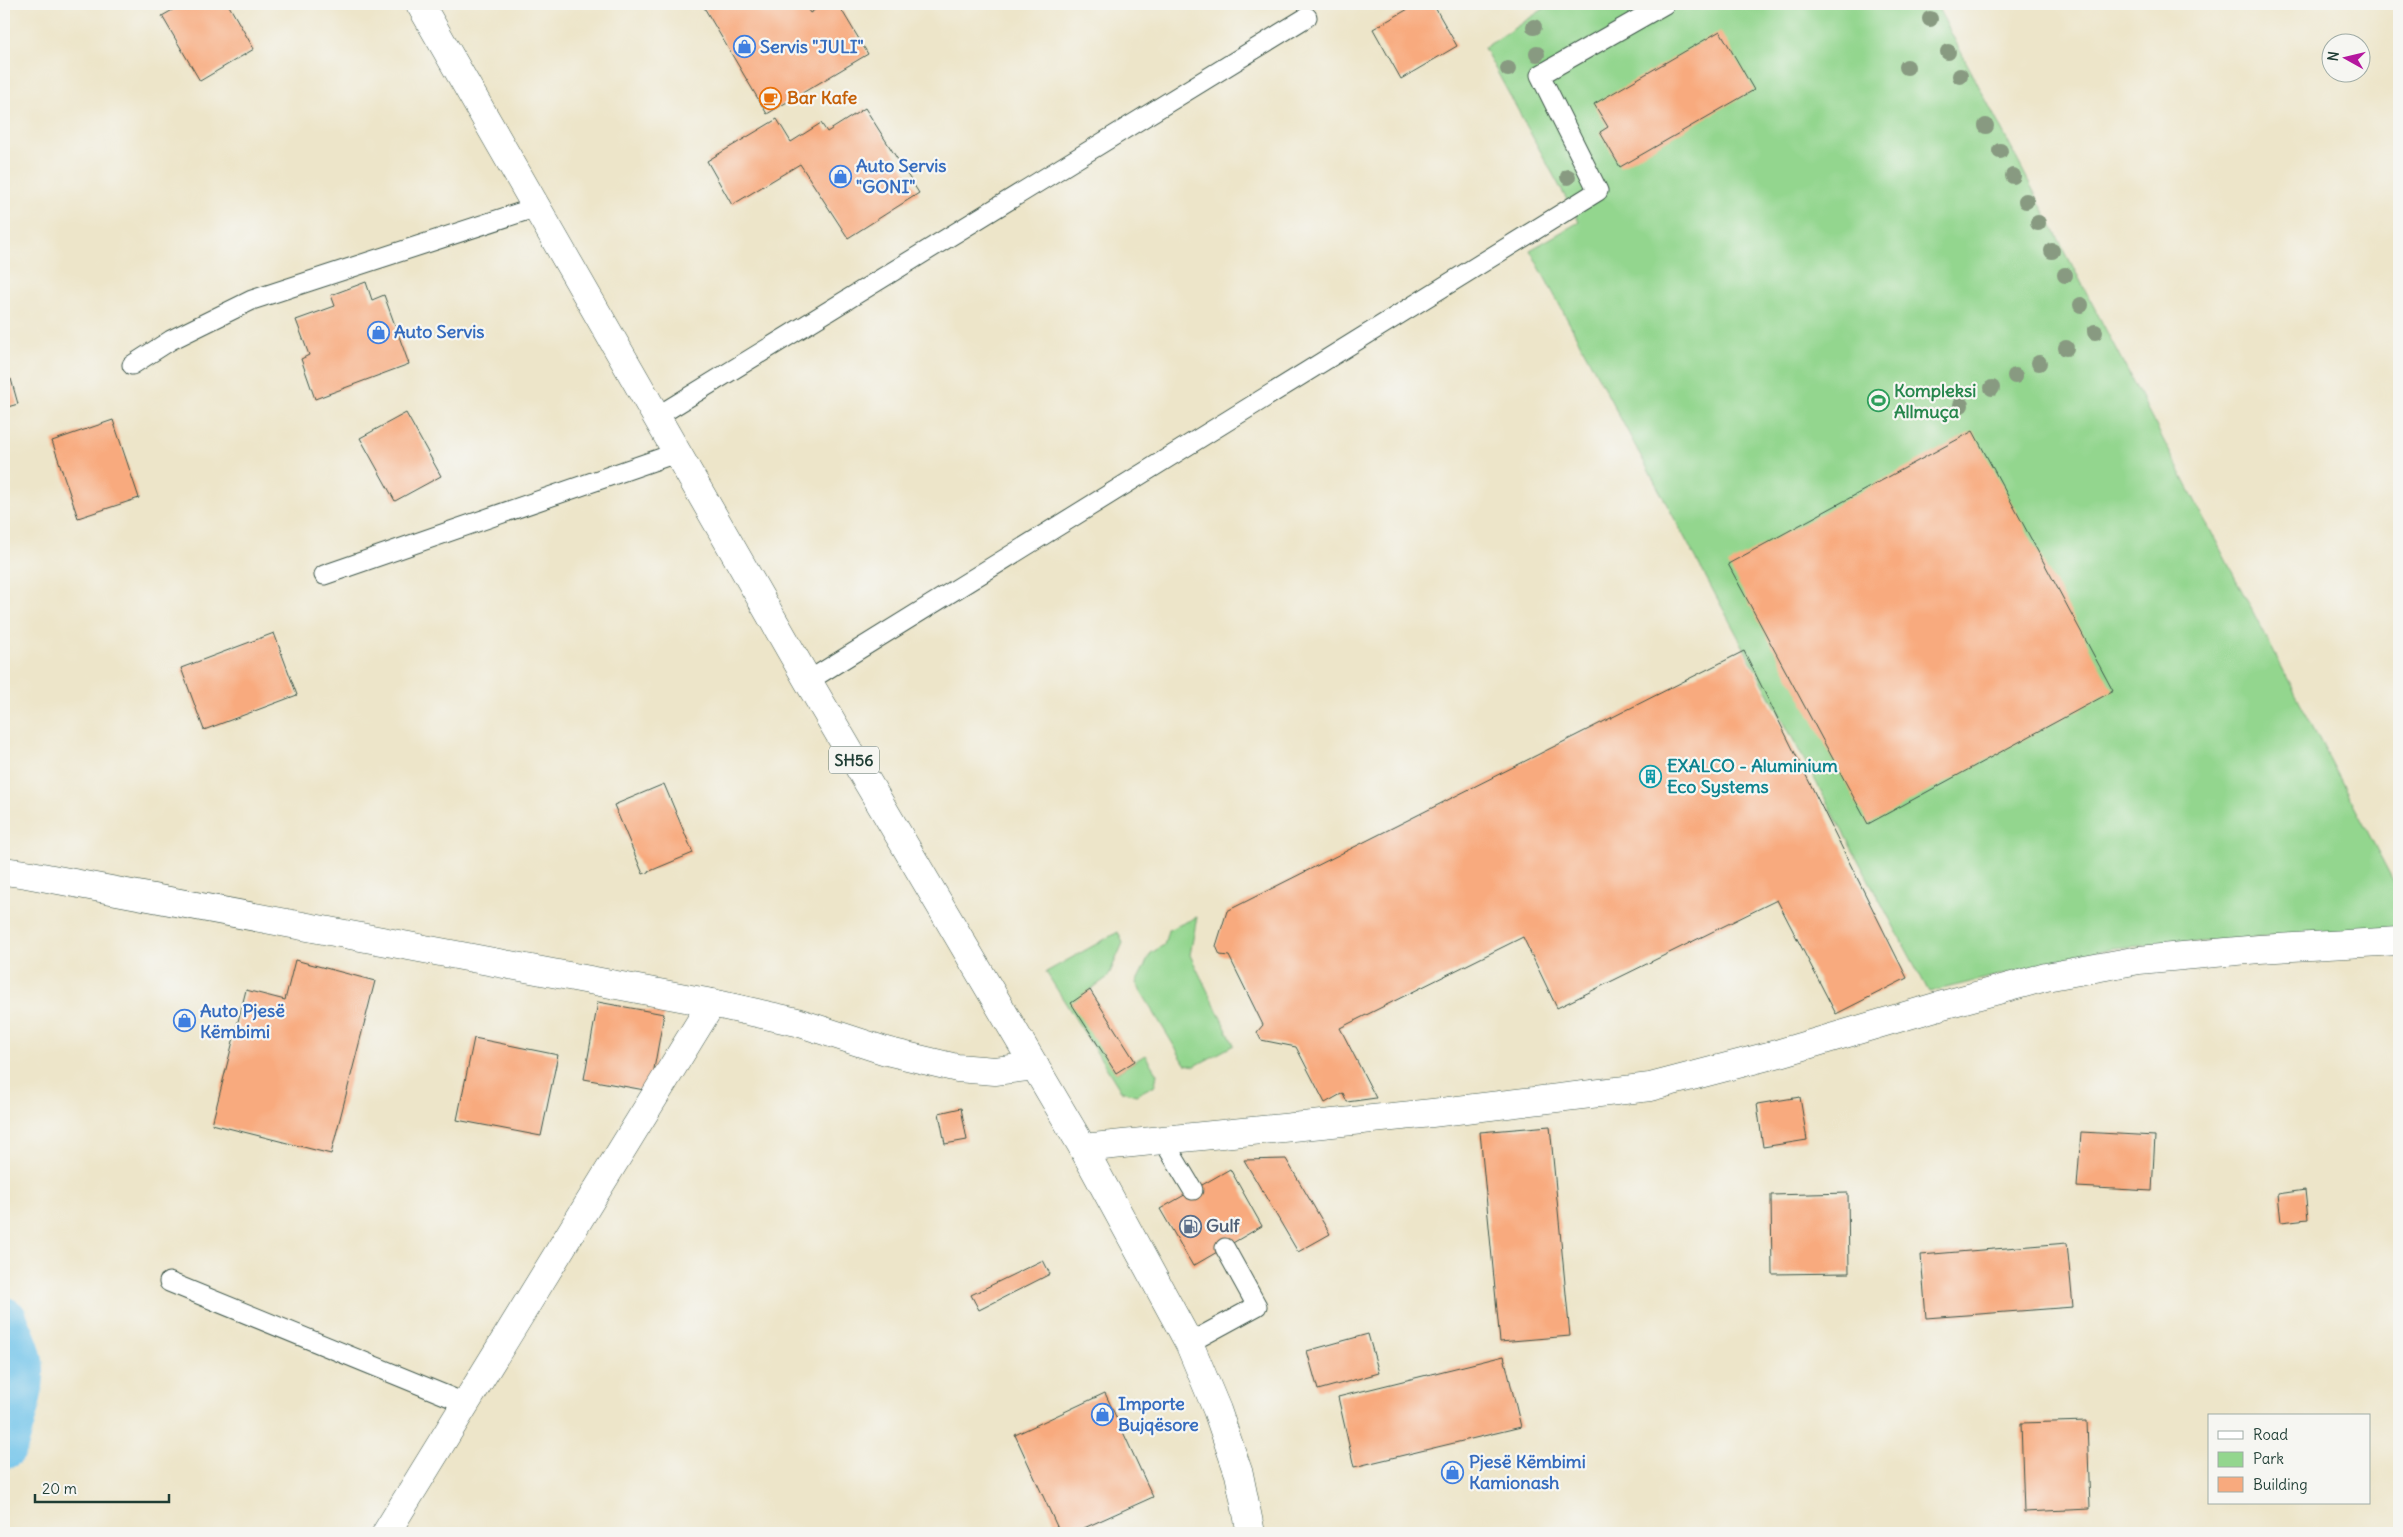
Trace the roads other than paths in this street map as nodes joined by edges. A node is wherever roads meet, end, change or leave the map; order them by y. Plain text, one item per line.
1 (420, 4) edge
2 (1665, 4) edge
3 (1307, 17) dead end
4 (537, 207) junction
5 (132, 365) dead end
6 (656, 417) junction
7 (676, 453) junction
8 (324, 575) dead end
9 (808, 681) junction
10 (4, 871) edge
11 (2399, 941) edge
12 (712, 1003) junction
13 (1035, 1066) junction
14 (1164, 1140) junction
15 (1083, 1148) junction
16 (1193, 1190) dead end
17 (1225, 1248) dead end
18 (169, 1282) dead end
19 (1188, 1343) junction
20 (467, 1404) junction
21 (386, 1533) edge
22 (1251, 1533) edge

1 - 4 street, SH56
2 - 9 lane
3 - 6 lane
4 - 5 lane
4 - 6 street, SH56
6 - 7 street, SH56
7 - 8 lane
7 - 9 street, SH56
9 - 13 street, SH56
10 - 12 street
11 - 14 street
12 - 13 street
12 - 20 street
13 - 15 street, SH56
14 - 15 street
14 - 16 lane
15 - 19 street, SH56
17 - 19 lane
18 - 20 lane
19 - 22 street, SH56
20 - 21 street

